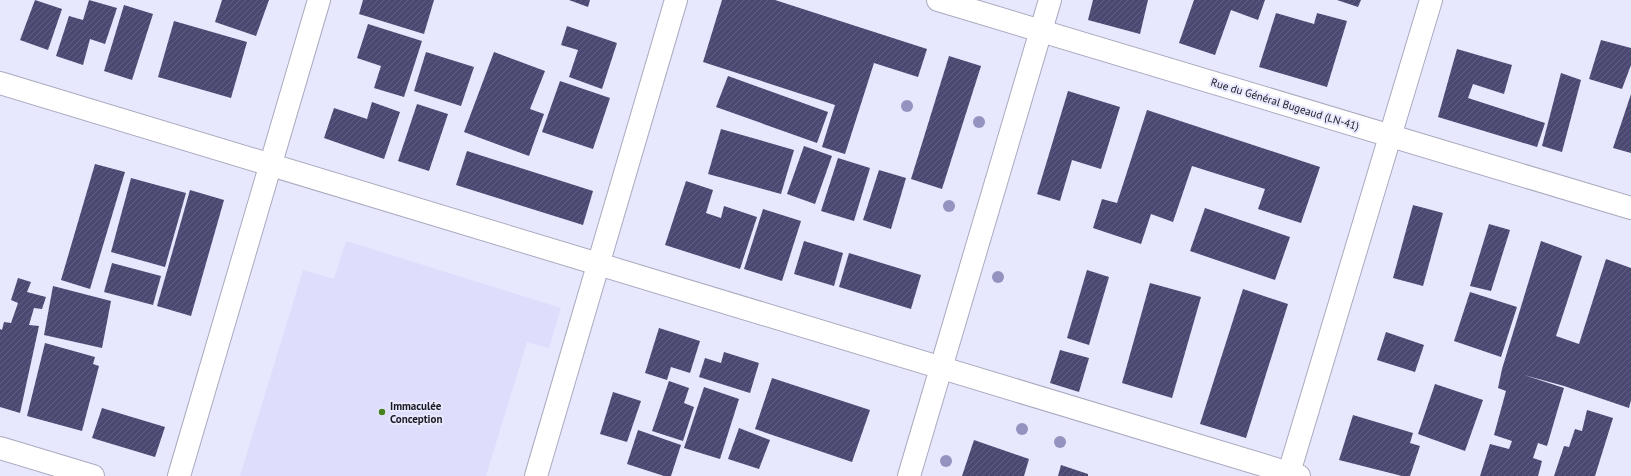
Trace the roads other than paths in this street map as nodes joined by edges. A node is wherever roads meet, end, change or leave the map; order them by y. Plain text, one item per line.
1 (319, 0) edge
2 (676, 0) edge
3 (938, 0) edge
4 (1050, 0) edge
5 (1431, 0) edge
6 (1040, 31) junction
7 (0, 83) edge
8 (1390, 136) junction
9 (271, 165) junction
10 (1631, 208) edge
11 (598, 264) junction
12 (941, 368) junction
13 (0, 448) edge
14 (1292, 475) edge
15 (93, 476) edge
16 (179, 476) edge
17 (536, 476) edge
18 (909, 476) edge

1 - 9 street
2 - 11 street
3 - 6 street, Rue du Général Bugeaud (LN-41)
4 - 6 street
5 - 8 street
6 - 8 street, Rue du Général Bugeaud (LN-41)
6 - 12 street
7 - 9 street
8 - 10 street, Rue du Général Bugeaud (LN-41)
8 - 14 street
9 - 11 street
9 - 16 street
11 - 12 street
11 - 17 street
12 - 14 street
12 - 18 street
13 - 15 street

